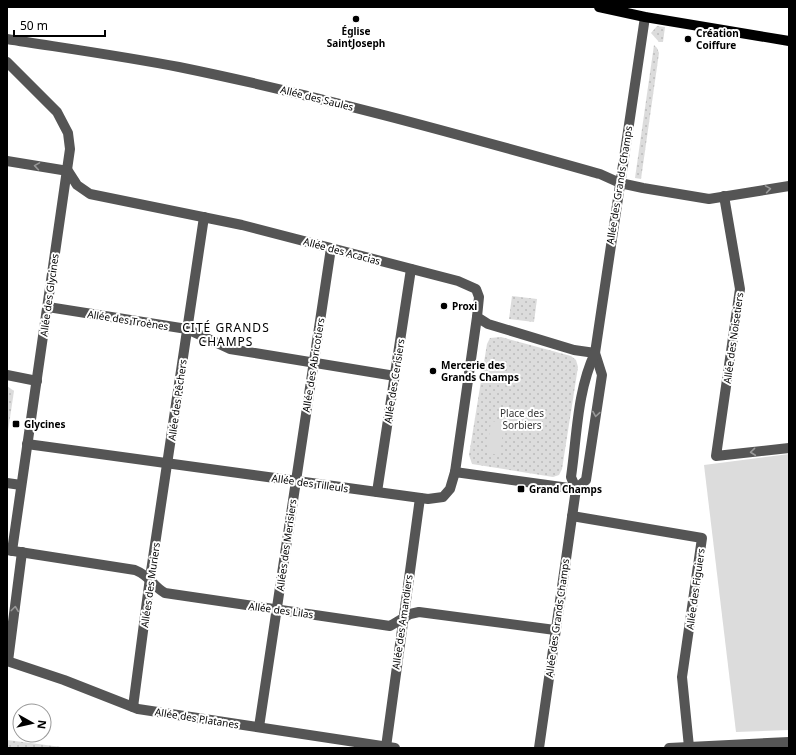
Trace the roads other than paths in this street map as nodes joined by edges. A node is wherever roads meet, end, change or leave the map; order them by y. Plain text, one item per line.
1 (599, 7) edge
2 (645, 17) junction
3 (7, 40) edge
4 (789, 41) edge
5 (7, 62) edge
6 (7, 162) edge
7 (68, 171) junction
8 (620, 183) junction
9 (789, 186) edge
10 (724, 196) junction
11 (204, 217) junction
12 (331, 248) junction
13 (411, 269) junction
14 (48, 307) junction
15 (477, 317) junction
16 (187, 329) junction
17 (594, 354) junction
18 (314, 362) junction
19 (7, 375) edge
20 (395, 376) junction
21 (37, 381) junction
22 (27, 444) junction
23 (789, 448) edge
24 (167, 463) junction
25 (455, 472) junction
26 (296, 481) junction
27 (7, 483) edge
28 (21, 485) junction
29 (576, 488) junction
30 (377, 492) junction
31 (420, 498) junction
32 (572, 516) junction
33 (14, 551) edge
34 (150, 578) junction
35 (277, 609) junction
36 (402, 620) junction
37 (555, 630) junction
38 (8, 661) edge
39 (133, 707) junction
40 (259, 727) junction
41 (789, 742) edge
42 (391, 747) edge
43 (689, 747) junction
44 (539, 748) edge
45 (669, 748) edge

1 - 2 main road
2 - 4 main road
2 - 8 street, Allée des Grands Champs
3 - 8 street, Allée des Saules
5 - 7 street, Allée des Glycines
7 -> 6 street
7 - 11 street, Allée des Acacias
7 - 14 street, Allée des Glycines
8 - 10 street, Allée des Saules
8 - 17 street, Allée des Grands Champs
10 -> 9 street, Allée des Saules
23 -> 10 street, Allée des Noisetiers
11 - 12 street, Allée des Acacias
11 - 16 street, Allée des Pêchers
12 - 13 street, Allée des Acacias
12 - 18 street, Allée des Abricotiers
13 - 15 street, Allée des Acacias
13 - 20 street, Allée des Cerisiers
14 - 16 street, Allée des Troènes
14 - 21 street, Allée des Glycines
15 - 17 street
15 - 25 street
16 - 18 street, Allée des Troènes
16 - 24 street, Allée des Pêchers
17 - 29 street, Allée des Grands Champs
17 -> 29 street, Allée des Grands Champs
18 - 20 street, Allée des Troènes
18 - 26 street, Allée des Abricotiers
19 - 21 street
20 - 30 street, Allée des Cerisiers
21 - 22 street, Allée des Glycines
22 - 24 street, Allée des Tilleuls
22 - 28 street, Allée des Glycines
24 - 26 street, Allée des Tilleuls
24 - 34 street, Allées des Muriers
25 - 29 street
25 - 31 street, Allée des Tilleuls
26 - 30 street, Allée des Tilleuls
26 - 35 street, Allées des Merisiers
27 - 28 street
28 - 33 street, Allée des Glycines
29 - 32 street, Allée des Grands Champs
30 - 31 street, Allée des Tilleuls
31 - 36 street, Allée des Amandiers
32 - 37 street, Allée des Grands Champs
32 - 43 street, Allée des Figuiers
33 - 34 street, Allée des Lilas
38 -> 33 street, Allée des Glycines
34 - 35 street, Allée des Lilas
34 - 39 street, Allées des Muriers
35 - 36 street, Allée des Lilas
35 - 40 street, Allées des Merisiers
36 - 37 street, Allée des Lilas
36 - 42 street, Allée des Amandiers
37 - 44 street, Allée des Grands Champs
38 - 39 street, Allée des Platanes
39 - 40 street, Allée des Platanes
40 - 42 street, Allée des Platanes
41 - 43 street
43 - 45 street

